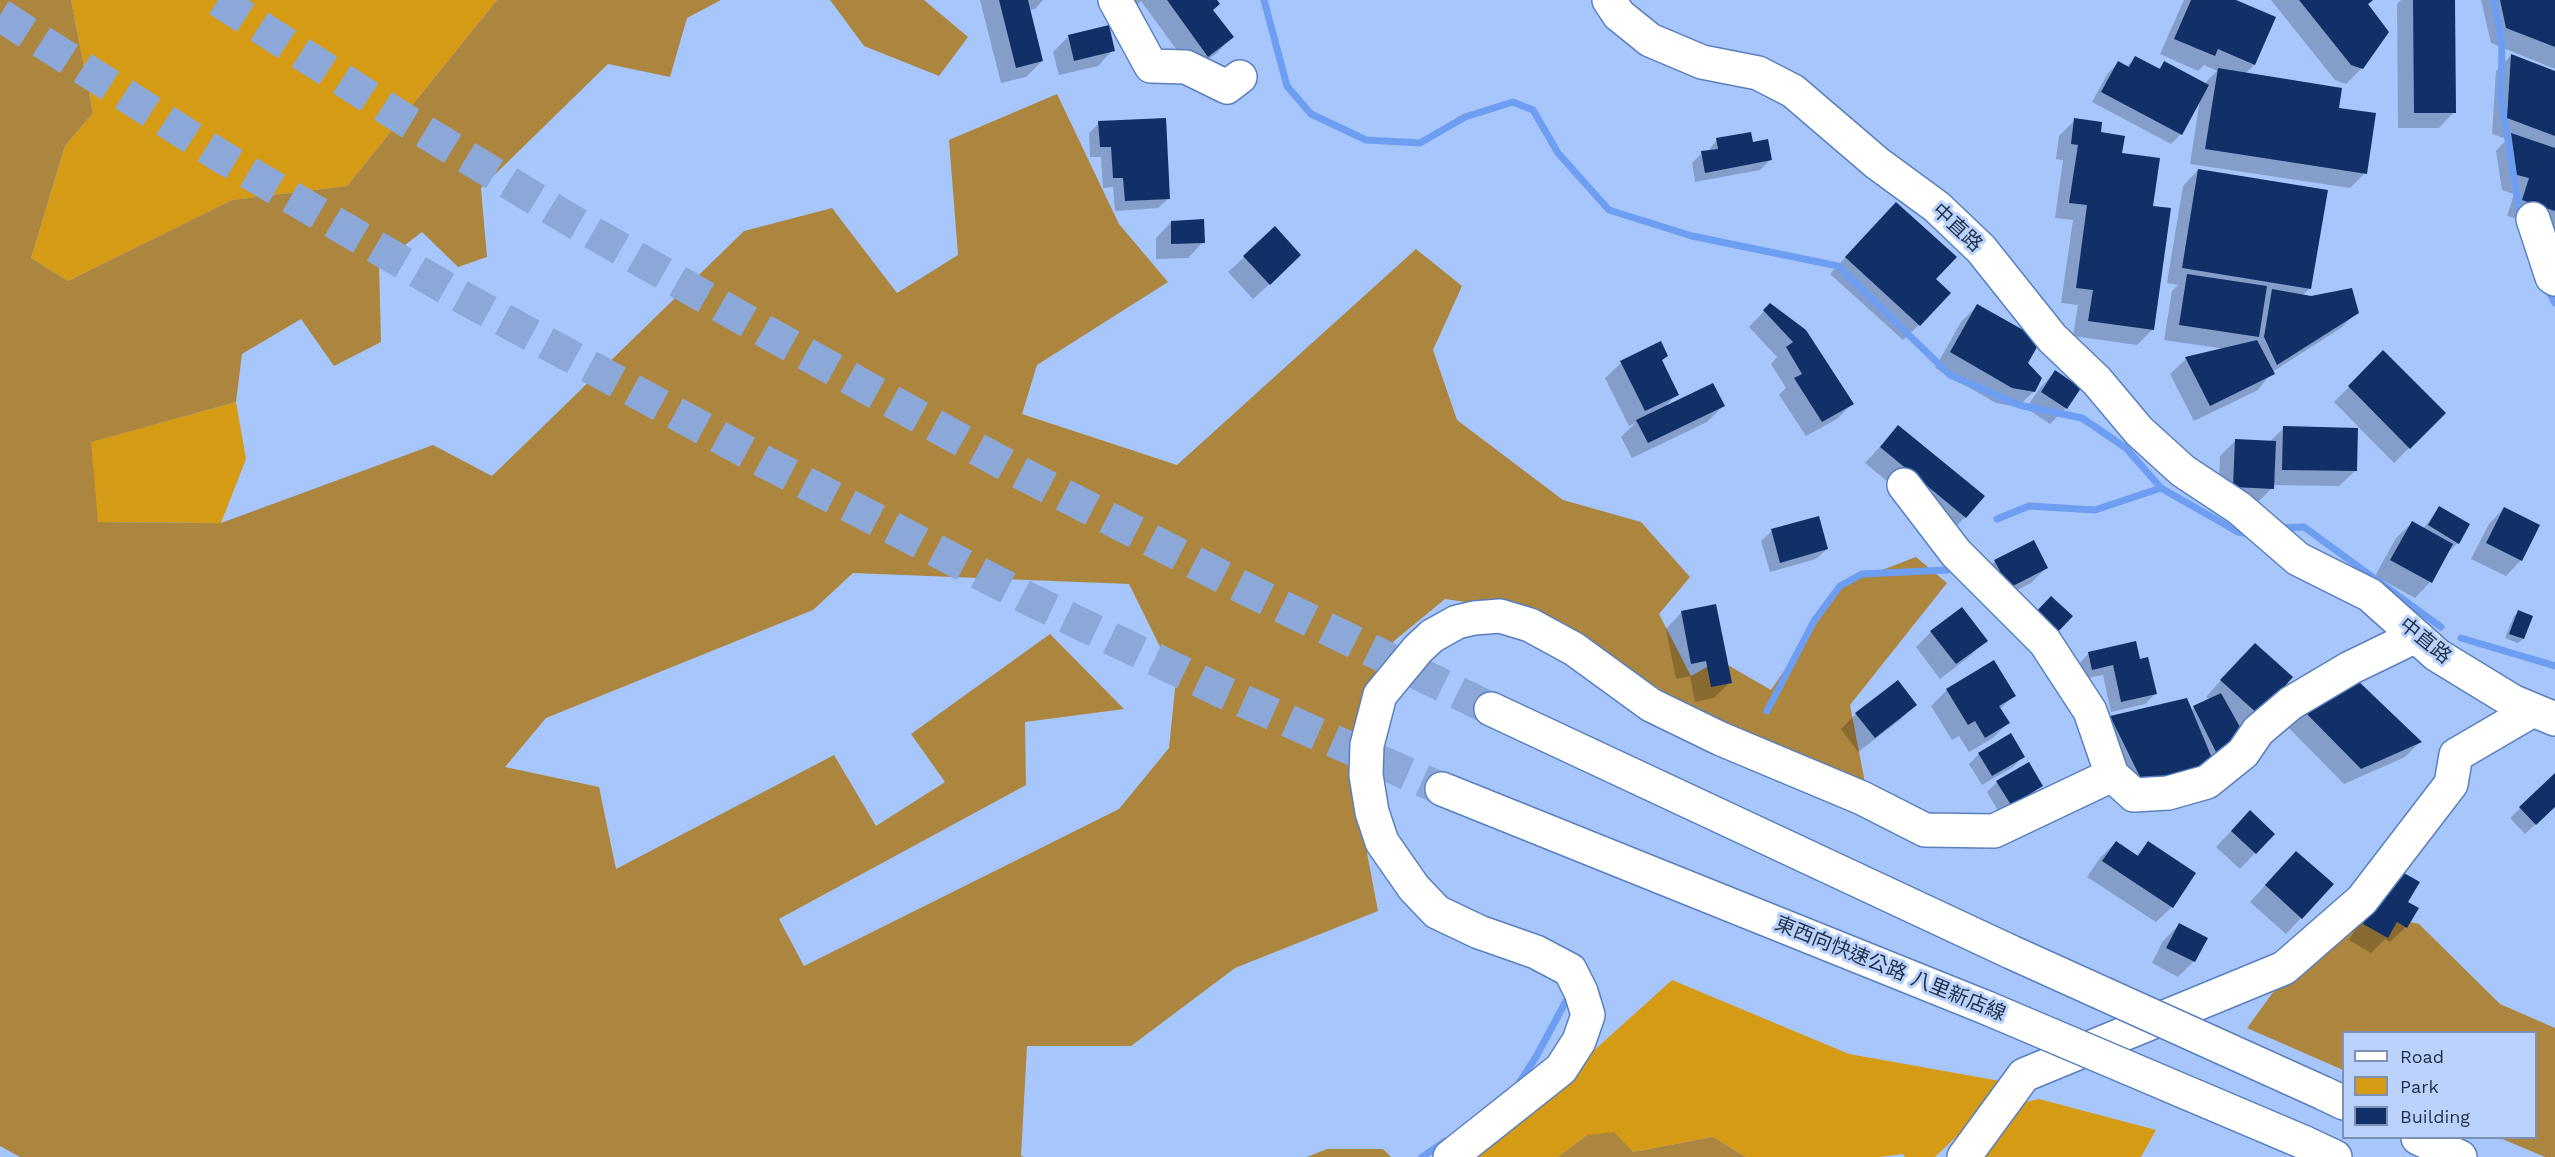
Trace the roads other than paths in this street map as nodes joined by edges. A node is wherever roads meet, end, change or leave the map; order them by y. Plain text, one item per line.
1 (1115, 0) edge
2 (1609, 0) edge
3 (1240, 77) dead end
4 (2533, 219) dead end
5 (2555, 279) edge
6 (1904, 485) dead end
7 (2416, 636) junction
8 (1491, 709) tunnel mouth
9 (2555, 719) edge
10 (2112, 775) junction
11 (1442, 789) tunnel mouth
12 (2333, 1098) edge
13 (2422, 1139) edge
14 (1450, 1157) edge
15 (1964, 1157) edge
16 (2335, 1157) edge
17 (2460, 1157) edge

1 - 3 main road
2 - 7 main road, 中直路
4 - 5 main road
6 - 10 main road
7 - 9 main road, 中直路
7 - 10 main road
8 - 12 main road, bridge
9 - 15 main road
10 - 14 main road
11 - 16 main road, 東西向快速公路 八里新店線, bridge
13 - 17 main road

